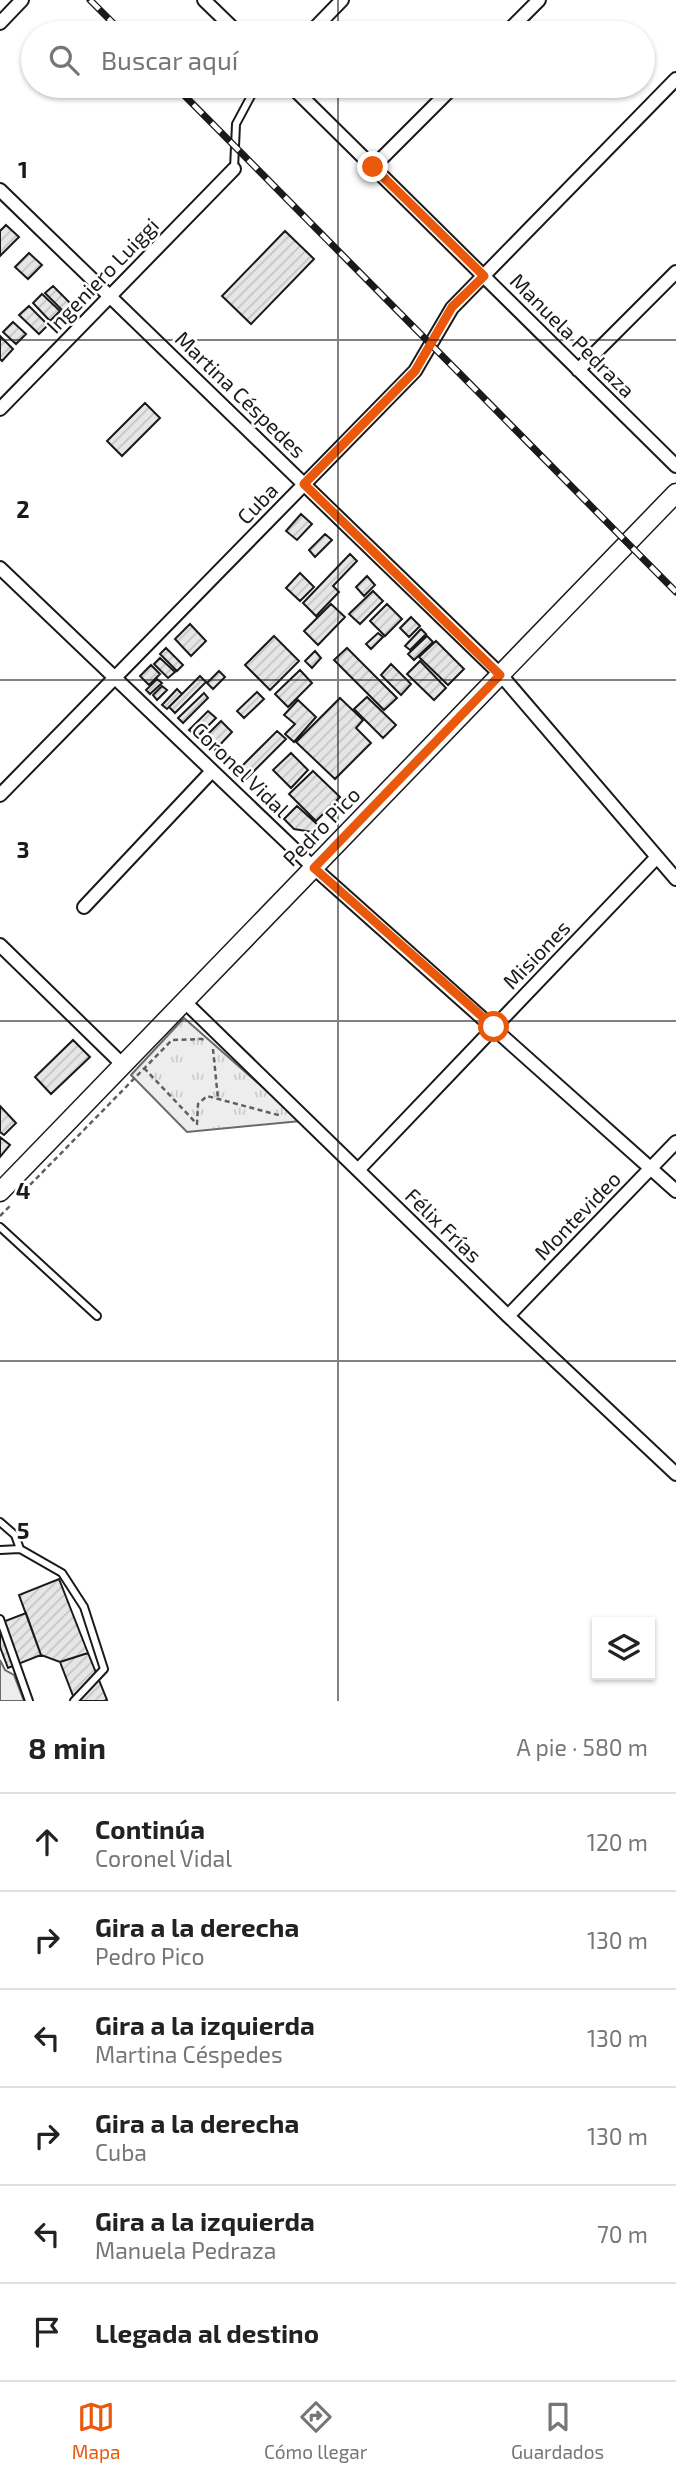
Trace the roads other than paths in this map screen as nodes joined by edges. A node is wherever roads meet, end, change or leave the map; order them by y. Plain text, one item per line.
1 (22, 0) edge
2 (204, 0) edge
3 (342, 0) edge
4 (539, 0) edge
5 (226, 21) edge
6 (322, 21) edge
7 (518, 21) edge
8 (0, 23) edge
9 (676, 79) edge
10 (250, 98) edge
11 (302, 98) edge
12 (442, 98) edge
13 (373, 167) junction
14 (234, 169) joint
15 (0, 190) edge
16 (676, 272) edge
17 (484, 276) junction
18 (110, 296) junction
19 (578, 370) junction
20 (0, 409) edge
21 (676, 466) edge
22 (304, 484) junction
23 (676, 493) edge
24 (0, 568) edge
25 (500, 675) junction
26 (115, 678) junction
27 (212, 771) junction
28 (0, 795) edge
29 (657, 857) junction
30 (314, 868) junction
31 (676, 879) edge
32 (84, 906) dead end
33 (0, 945) edge
34 (185, 1002) junction
35 (494, 1027) junction
36 (123, 1065) junction
37 (676, 1142) edge
38 (652, 1168) junction
39 (358, 1170) junction
40 (676, 1191) edge
41 (0, 1192) edge
42 (0, 1227) edge
43 (97, 1316) dead end
44 (508, 1316) junction
45 (674, 1466) edge
46 (0, 1522) edge
47 (0, 1549) edge
48 (20, 1549) junction
49 (0, 1619) edge
50 (29, 1701) edge
51 (74, 1701) edge

1 - 8 street
2 - 5 street
3 - 6 street
4 - 7 street
9 - 17 street, Cuba
10 - 14 lane
11 - 13 street, Manuela Pedraza
12 - 13 street
13 - 17 street, Manuela Pedraza
14 - 18 street, Ingeniero Luiggi
15 - 18 street, Martina Céspedes
16 - 19 street
17 - 19 street, Manuela Pedraza
17 - 22 street, Cuba
18 - 20 street, Ingeniero Luiggi
18 - 22 street, Martina Céspedes
19 - 21 street, Manuela Pedraza
22 - 25 street, Martina Céspedes
22 - 26 street, Cuba
23 - 25 street, Pedro Pico
24 - 26 street, Coronel Vidal
25 - 29 street, Martina Céspedes
25 - 30 street, Pedro Pico
26 - 27 street, Coronel Vidal
26 - 28 street, Cuba
27 - 30 street, Coronel Vidal
27 - 32 street
29 - 31 street, Martina Céspedes
29 - 35 street, Misiones
30 - 34 street, Pedro Pico
30 - 35 street, Coronel Vidal
33 - 36 street
34 - 36 street, Pedro Pico
34 - 39 street, Félix Frías
35 - 38 street, Coronel Vidal
35 - 39 street, Misiones
36 - 41 street, Pedro Pico
37 - 38 street, Montevideo
38 - 40 street, Coronel Vidal
38 - 44 street, Montevideo
39 - 44 street, Félix Frías
42 - 43 lane
44 - 45 street, Félix Frías
46 - 48 lane
47 - 48 lane
48 - 51 lane
49 - 50 lane

